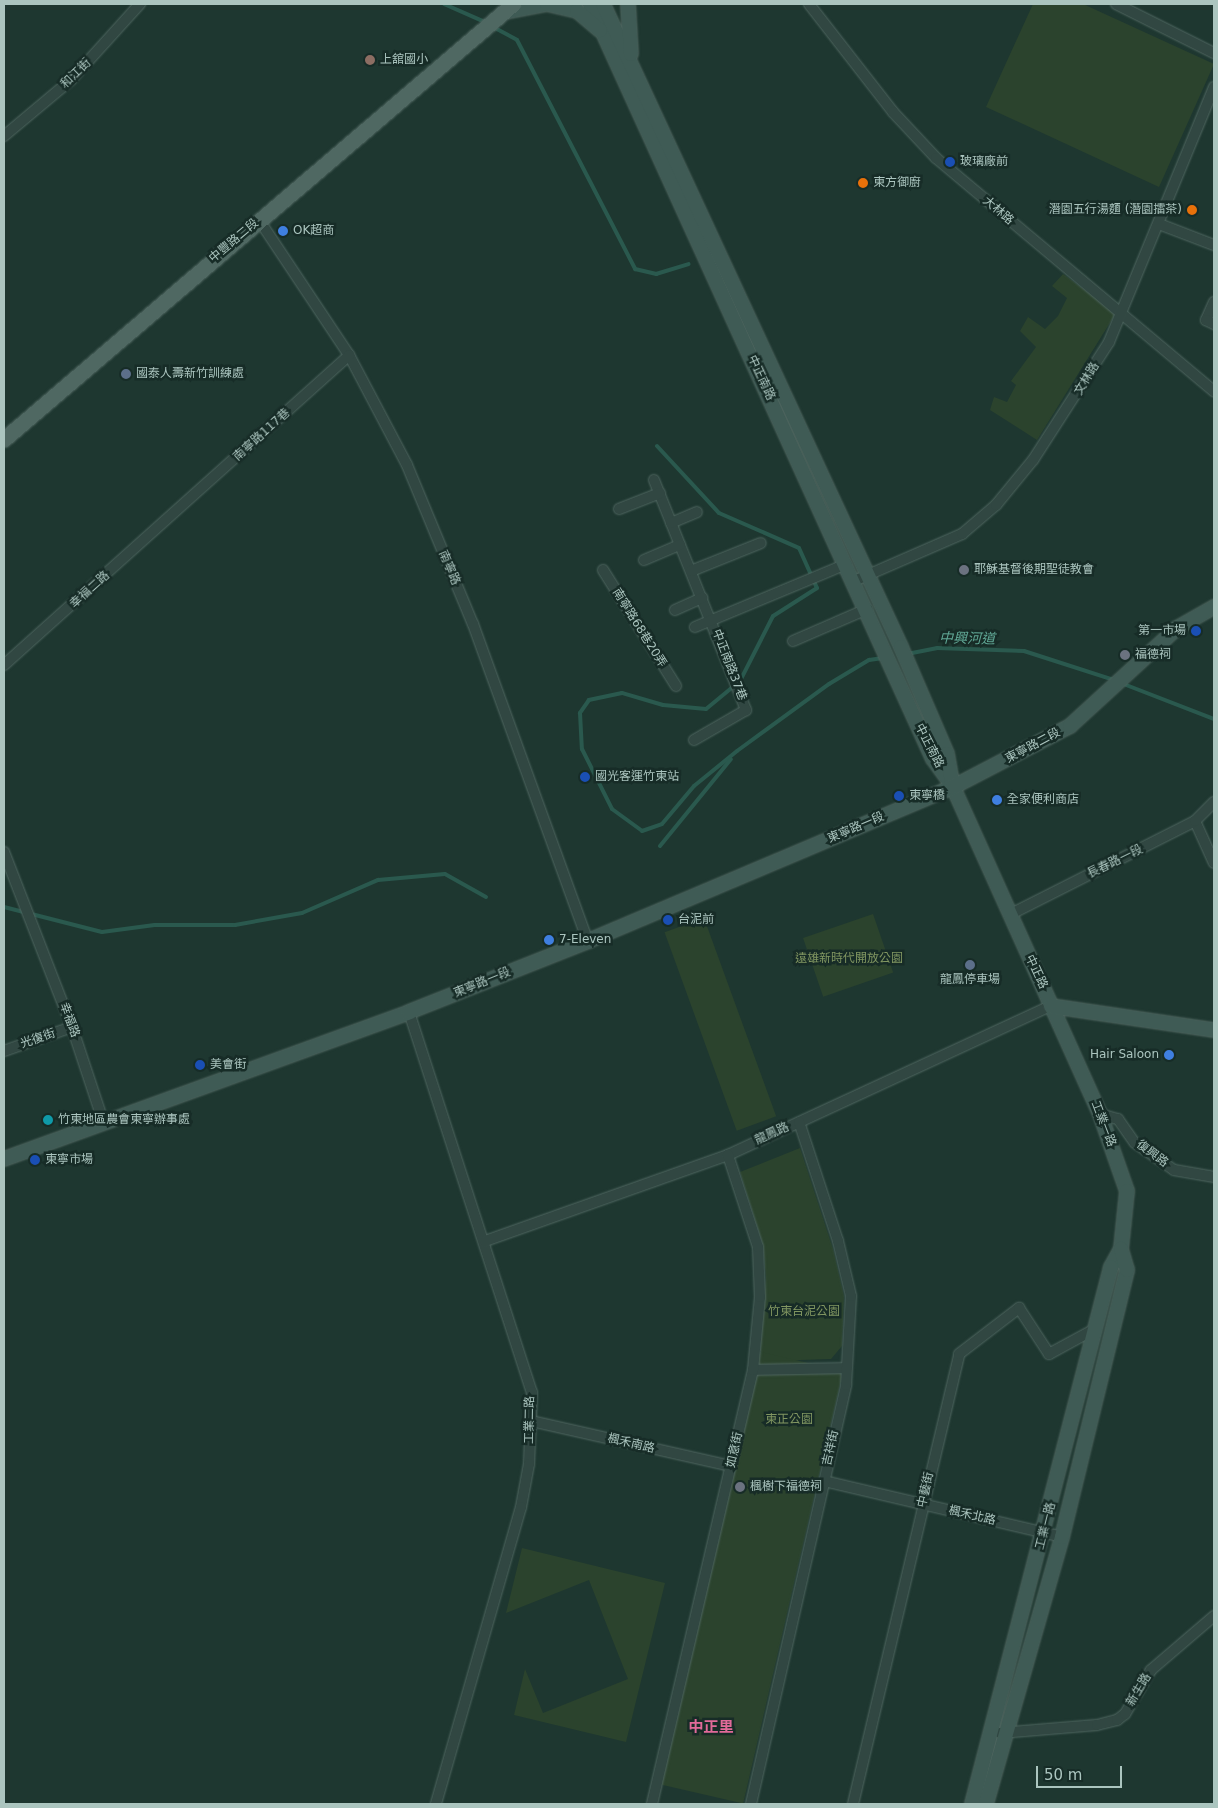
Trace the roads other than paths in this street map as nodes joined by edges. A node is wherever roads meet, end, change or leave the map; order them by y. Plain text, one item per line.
1 (140, 4) edge
2 (590, 4) edge
3 (603, 4) edge
4 (628, 4) edge
5 (809, 4) edge
6 (1116, 4) edge
7 (509, 8) edge
8 (604, 34) junction
9 (1214, 53) edge
10 (631, 60) junction
11 (1214, 88) edge
12 (4, 136) edge
13 (259, 220) junction
14 (1158, 224) junction
15 (1214, 245) edge
16 (1214, 302) edge
17 (1124, 312) junction
18 (1214, 324) edge
19 (349, 355) junction
20 (1214, 391) edge
21 (4, 439) edge
22 (654, 480) dead end
23 (660, 493) junction
24 (618, 509) dead end
25 (697, 512) dead end
26 (174, 514) joint
27 (671, 523) junction
28 (761, 543) dead end
29 (680, 545) junction
30 (644, 560) dead end
31 (846, 564) junction
32 (603, 570) dead end
33 (691, 571) junction
34 (868, 575) junction
35 (854, 581) junction
36 (702, 598) junction
37 (1214, 607) edge
38 (866, 609) junction
39 (675, 610) dead end
40 (711, 620) junction
41 (695, 627) dead end
42 (793, 641) dead end
43 (4, 665) edge
44 (676, 686) dead end
45 (694, 740) dead end
46 (952, 787) junction
47 (1214, 802) edge
48 (1194, 822) junction
49 (4, 852) edge
50 (1214, 863) edge
51 (1010, 915) junction
52 (588, 941) junction
53 (1051, 1006) junction
54 (409, 1012) junction
55 (72, 1027) junction
56 (1214, 1030) edge
57 (4, 1051) edge
58 (1100, 1114) junction
59 (103, 1121) junction
60 (799, 1122) junction
61 (728, 1155) junction
62 (4, 1159) edge
63 (1214, 1177) edge
64 (485, 1241) junction
65 (1121, 1249) junction
66 (1095, 1328) junction
67 (846, 1368) junction
68 (753, 1370) junction
69 (531, 1421) junction
70 (731, 1466) junction
71 (824, 1481) junction
72 (923, 1505) junction
73 (1044, 1533) junction
74 (1062, 1537) junction
75 (1214, 1616) edge
76 (990, 1730) junction
77 (1004, 1734) junction
78 (436, 1804) edge
79 (652, 1804) edge
80 (751, 1804) edge
81 (853, 1804) edge
82 (972, 1804) edge
83 (986, 1804) edge

1 - 12 street, 和江街
2 - 8 street, 中正南路
3 - 10 street, 中正南路
4 - 10 street
5 - 17 street, 大林路
6 - 9 street
7 - 8 street
7 - 13 main road, 中豐路二段
8 - 31 street, 中正南路
10 - 34 street, 中正南路
11 - 14 street, 文林路
13 - 19 street, 南寧路
13 - 21 main road, 中豐路二段
14 - 15 street
14 - 17 street, 文林路
16 - 18 street
17 - 20 street, 大林路
17 - 34 street, 文林路
19 - 26 street, 南寧路117巷
19 - 52 street, 南寧路
22 - 23 street, 中正南路37巷
23 - 24 street
23 - 27 street, 中正南路37巷
25 - 27 street
26 - 43 street, 幸福二路
27 - 29 street, 中正南路37巷
28 - 33 street
29 - 30 street
29 - 33 street, 中正南路37巷
31 - 35 street, 中正南路
31 - 40 street, 中正南路37巷
32 - 44 street, 南寧路68巷20弄
33 - 36 street, 中正南路37巷
34 - 35 street, 文林路
34 - 46 street, 中正南路
35 - 38 street, 中正南路
36 - 39 street
36 - 40 street, 中正南路37巷
37 - 46 street, 東寧路二段
38 - 42 street
38 - 46 street, 中正南路
40 - 41 street
40 - 45 street, 中正南路37巷
46 - 51 street, 中正路
46 - 52 street, 東寧路一段
47 - 48 street, 長春路一段
48 - 50 street
48 - 51 street, 長春路一段
49 - 55 street, 幸福路
51 - 53 street, 中正路
52 - 54 street, 東寧路一段
53 - 56 street
53 - 58 street, 工業一路
53 - 60 street, 龍鳳路
54 - 59 street, 東寧路一段
54 - 64 street, 工業二路
55 - 57 street, 光復街
55 - 59 street, 幸福路
58 - 63 street, 復興路
58 - 65 street, 工業一路
59 - 62 street, 東寧路一段
60 - 61 street, 龍鳳路
60 - 67 street, 吉祥街
61 - 64 street, 龍鳳路
61 - 68 street, 如意街
64 - 69 street, 工業二路
65 - 66 street, 工業一路
65 - 74 street, 工業一路
66 - 72 street, 中藝街
66 - 73 street, 工業一路
67 - 68 street
67 - 71 street, 吉祥街
68 - 70 street, 如意街
69 - 70 street, 楓禾南路
69 - 78 street, 工業二路
70 - 79 street, 如意街
71 - 72 street, 楓禾北路
71 - 80 street, 吉祥街
72 - 73 street, 楓禾北路
72 - 81 street, 中藝街
73 - 74 street, 楓禾北路
73 - 76 street, 工業一路
74 - 77 street, 工業一路
75 - 77 street, 新生路
76 - 77 street, 新生路
76 - 82 street, 工業一路
77 - 83 street, 工業一路

